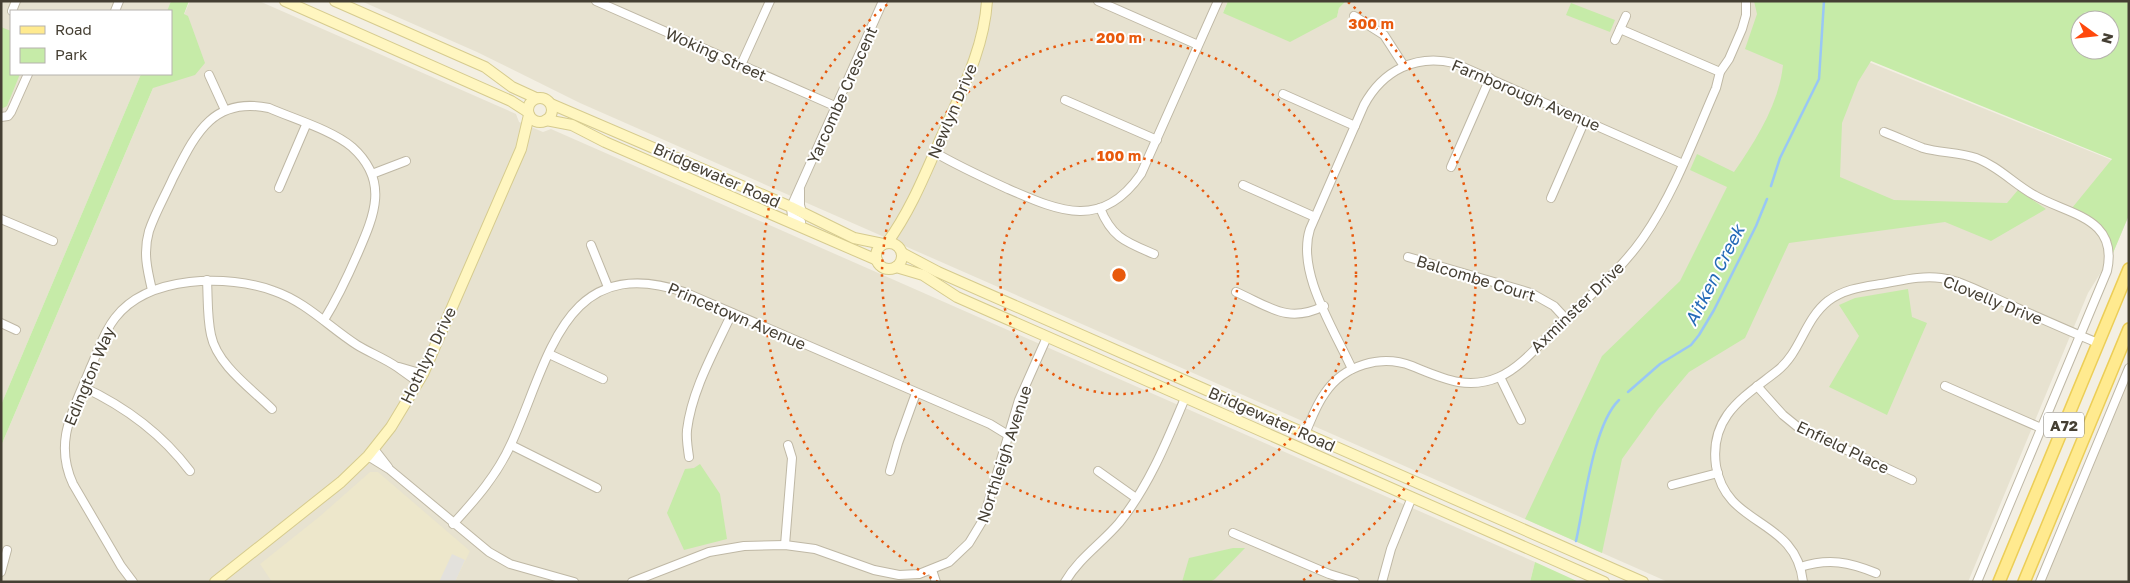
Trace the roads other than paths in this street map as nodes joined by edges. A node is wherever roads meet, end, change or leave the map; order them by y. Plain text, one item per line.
1 (335, 1) edge
2 (596, 1) edge
3 (770, 1) edge
4 (883, 1) edge
5 (987, 1) edge
6 (1098, 1) edge
7 (1218, 1) edge
8 (1746, 1) edge
9 (291, 3) edge
10 (1354, 16) dead end
11 (1626, 16) dead end
12 (1620, 29) junction
13 (1615, 40) dead end
14 (1198, 45) junction
15 (742, 65) junction
16 (1404, 66) junction
17 (1720, 72) junction
18 (28, 75) edge
19 (209, 75) dead end
20 (1490, 78) junction
21 (1283, 94) dead end
22 (536, 98) junction
23 (1065, 100) dead end
24 (551, 104) junction
25 (837, 107) junction
26 (225, 110) junction
27 (528, 114) junction
28 (1, 117) edge
29 (1585, 120) junction
30 (543, 121) junction
31 (306, 125) junction
32 (1356, 126) junction
33 (1884, 132) dead end
34 (1156, 140) junction
35 (522, 149) junction
36 (933, 155) junction
37 (406, 161) dead end
38 (1683, 164) junction
39 (1451, 167) dead end
40 (372, 174) junction
41 (1243, 186) dead end
42 (279, 188) dead end
43 (801, 188) junction
44 (1551, 198) dead end
45 (791, 207) junction
46 (1100, 208) junction
47 (802, 212) junction
48 (906, 216) junction
49 (1315, 217) junction
50 (1, 218) edge
51 (826, 238) junction
52 (53, 241) dead end
53 (885, 243) junction
54 (591, 245) dead end
55 (901, 251) junction
56 (1154, 254) dead end
57 (1408, 257) dead end
58 (877, 260) junction
59 (896, 267) junction
60 (2129, 269) edge
61 (207, 280) junction
62 (608, 287) junction
63 (152, 290) junction
64 (1236, 292) dead end
65 (1324, 306) junction
66 (732, 313) junction
67 (1566, 319) junction
68 (324, 320) junction
69 (1, 323) edge
70 (2129, 329) edge
71 (16, 330) dead end
72 (2080, 336) junction
73 (1047, 337) junction
74 (2098, 343) junction
75 (549, 354) junction
76 (1352, 368) junction
77 (2129, 368) edge
78 (1500, 377) junction
79 (420, 378) junction
80 (603, 379) dead end
81 (1192, 384) junction
82 (1757, 386) junction
83 (1945, 386) dead end
84 (83, 387) junction
85 (916, 393) junction
86 (1185, 398) junction
87 (272, 409) dead end
88 (1520, 420) dead end
89 (990, 424) junction
90 (1011, 424) junction
91 (2041, 428) junction
92 (1305, 434) junction
93 (1008, 435) junction
94 (511, 445) junction
95 (788, 445) dead end
96 (1299, 448) junction
97 (371, 452) junction
98 (689, 457) dead end
99 (190, 471) dead end
100 (890, 471) dead end
101 (1098, 471) dead end
102 (2086, 471) junction
103 (1718, 474) junction
104 (1912, 480) dead end
105 (2065, 483) junction
106 (1672, 485) dead end
107 (597, 488) dead end
108 (1136, 498) junction
109 (1412, 498) junction
110 (454, 524) junction
111 (1514, 525) junction
112 (1233, 533) dead end
113 (785, 546) junction
114 (8, 550) dead end
115 (1572, 550) junction
116 (1537, 552) junction
117 (1800, 567) junction
118 (1574, 569) junction
119 (932, 570) junction
120 (1, 572) edge
121 (1876, 573) dead end
122 (134, 582) edge
123 (215, 582) edge
124 (574, 582) edge
125 (632, 582) edge
126 (936, 582) edge
127 (1065, 582) edge
128 (1355, 582) edge
129 (1382, 582) edge
130 (1604, 582) edge
131 (1642, 582) edge
132 (1803, 582) edge
133 (1977, 582) edge
134 (1999, 582) edge
135 (2024, 582) edge
136 (2040, 582) edge

1 - 22 street
2 - 15 street, Woking Street
3 - 15 street
4 - 25 street, Yarcombe Crescent
5 - 36 street, Newlyn Drive
6 - 14 street
7 - 14 street
8 - 17 street, Axminster Drive
9 - 27 street
10 - 16 street
11 - 12 street
12 - 13 street
12 - 17 street
14 - 34 street
15 - 25 street, Woking Street
16 - 20 street, Farnborough Avenue
16 - 32 street, Farnborough Avenue
17 - 38 street, Axminster Drive
18 - 28 street
19 - 26 street
20 - 29 street, Farnborough Avenue
20 - 39 street
21 - 32 street
22 - 24 street
22 - 27 street
23 - 34 street
24 - 30 street
24 - 45 street, Bridgewater Road
25 - 43 street, Yarcombe Crescent
26 - 31 street
26 - 63 street
27 - 30 street
27 - 35 street, Hothlyn Drive
29 - 38 street, Farnborough Avenue
29 - 44 street
30 - 35 street, Hothlyn Drive
30 - 51 street, Bridgewater Road
31 - 40 street
31 - 42 street
32 - 49 street, Farnborough Avenue
33 - 72 street
34 - 46 street
35 - 79 street, Hothlyn Drive
36 - 46 street
36 - 48 street, Newlyn Drive
37 - 40 street
38 - 67 street, Axminster Drive
40 - 68 street
41 - 49 street
43 - 45 street, Yarcombe Crescent
43 - 47 street, Yarcombe Crescent
45 - 47 street, Bridgewater Road
45 - 51 street
46 - 56 street
47 - 53 street, Bridgewater Road
48 - 53 street, Newlyn Drive
48 - 55 street, Newlyn Drive
49 - 65 street, Farnborough Avenue
50 - 52 street
51 - 58 street, Bridgewater Road
53 - 55 street
53 - 58 street
54 - 62 street
55 - 59 street
55 - 81 street, Bridgewater Road
57 - 67 street, Balcombe Court
58 - 59 street
59 - 73 street, Bridgewater Road
60 - 74 main road, A72
61 - 63 street, Edington Way
61 - 68 street, Edington Way
61 - 87 street
62 - 66 street, Princetown Avenue
62 - 75 street, Princetown Avenue
63 - 84 street, Edington Way
64 - 65 street
65 - 76 street, Farnborough Avenue
66 - 85 street, Princetown Avenue
66 - 98 street
67 - 78 street, Axminster Drive
68 - 79 street, Edington Way
69 - 71 street
70 - 105 main road, A72
72 - 74 street, Clovelly Drive
72 - 82 street, Clovelly Drive
72 - 91 street
73 - 86 street, Bridgewater Road
73 - 90 street, Northleigh Avenue
74 - 134 main road, A72
75 - 80 street
75 - 94 street, Princetown Avenue
76 - 78 street, Axminster Drive
76 - 92 street, Axminster Drive
77 - 102 street
78 - 88 street
79 - 97 street, Hothlyn Drive
81 - 86 street
81 - 92 street, Bridgewater Road
82 - 103 street, Clovelly Drive
82 - 104 street, Enfield Place
83 - 91 street
84 - 99 street
84 - 122 street, Edington Way
85 - 89 street, Princetown Avenue
85 - 100 street
86 - 96 street, Bridgewater Road
86 - 108 street
89 - 90 street, Princetown Avenue
89 - 93 street, Princetown Avenue
90 - 93 street, Northleigh Avenue
91 - 133 street
92 - 96 street, Axminster Drive
92 - 111 street, Bridgewater Road
93 - 119 street, Northleigh Avenue
94 - 107 street
94 - 110 street, Princetown Avenue
95 - 113 street
96 - 109 street, Bridgewater Road
97 - 110 street
97 - 123 street, Hothlyn Drive
101 - 108 street
102 - 105 street
102 - 136 street
103 - 106 street
103 - 117 street, Clovelly Drive
105 - 135 main road, A72
108 - 127 street
109 - 116 street, Bridgewater Road
109 - 129 street
110 - 124 street
111 - 115 street, Bridgewater Road
111 - 116 street
112 - 128 street
113 - 119 street, Northleigh Avenue
113 - 125 street, Northleigh Avenue
114 - 120 street
115 - 118 street
115 - 131 street, Bridgewater Road
116 - 118 street, Bridgewater Road
117 - 121 street
117 - 132 street, Clovelly Drive
118 - 130 street, Bridgewater Road
119 - 126 street

